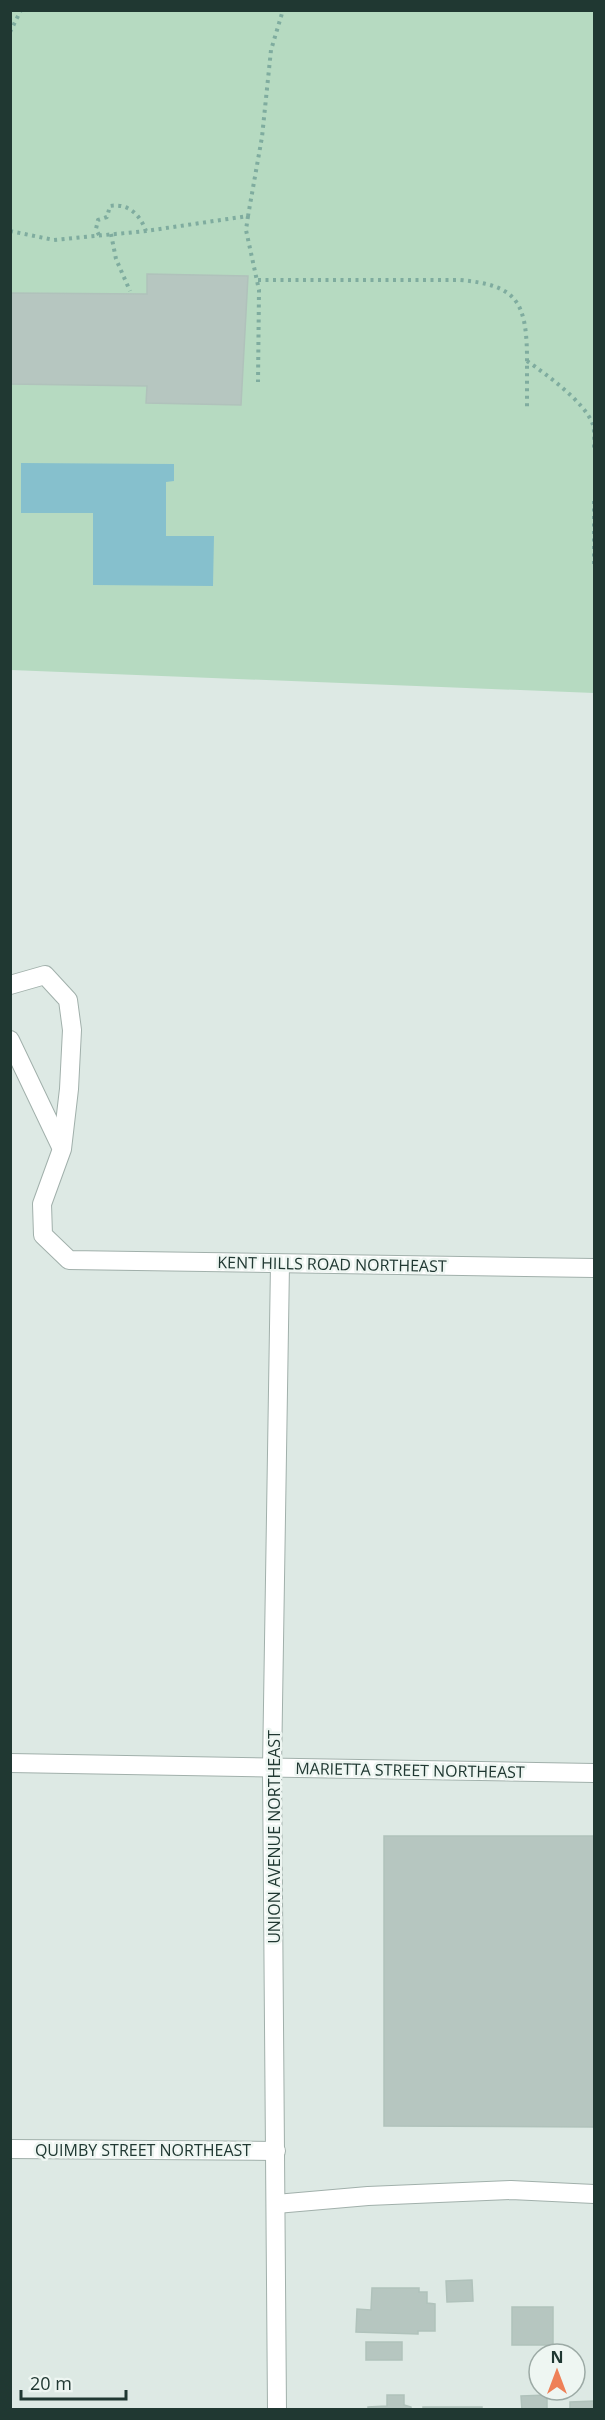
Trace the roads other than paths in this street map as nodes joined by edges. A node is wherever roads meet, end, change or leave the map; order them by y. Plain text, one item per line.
1 (10, 985) edge
2 (10, 1040) edge
3 (62, 1149) junction
4 (280, 1264) junction
5 (594, 1268) edge
6 (10, 1763) edge
7 (272, 1768) junction
8 (594, 1773) edge
9 (10, 2149) edge
10 (276, 2151) junction
11 (594, 2194) edge
12 (276, 2204) junction
13 (277, 2409) edge

1 - 3 street
2 - 3 street
3 - 4 street, KENT HILLS ROAD NORTHEAST
4 - 5 street, KENT HILLS ROAD NORTHEAST
4 - 7 street, UNION AVENUE NORTHEAST
6 - 7 street, MARIETTA STREET NORTHEAST
7 - 8 street, MARIETTA STREET NORTHEAST
7 - 10 street, UNION AVENUE NORTHEAST
9 - 10 street, QUIMBY STREET NORTHEAST
10 - 12 street, UNION AVENUE NORTHEAST
11 - 12 street
12 - 13 street, UNION AVENUE NORTHEAST

